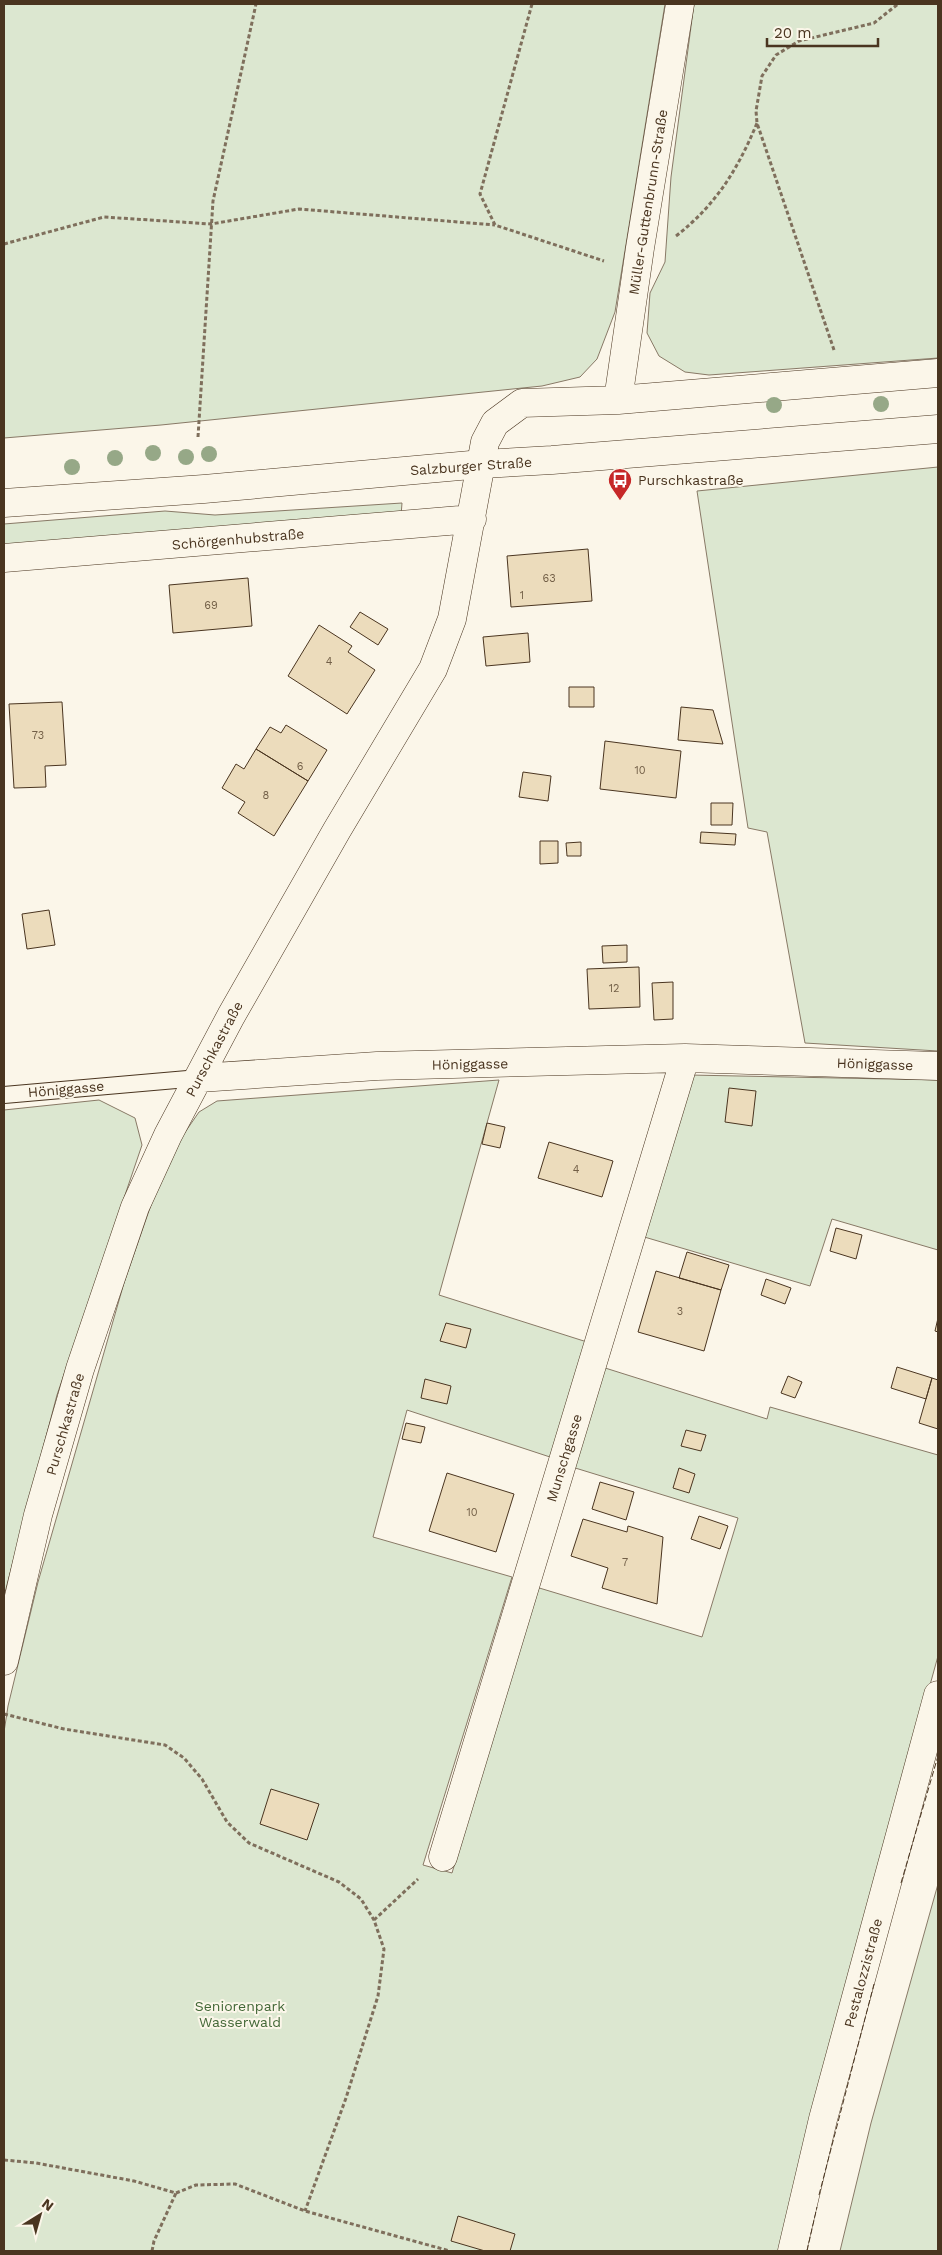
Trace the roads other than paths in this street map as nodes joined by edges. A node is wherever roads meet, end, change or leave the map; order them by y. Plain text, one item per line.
1 (680, 4) edge
2 (938, 373) edge
3 (618, 400) junction
4 (938, 429) edge
5 (482, 464) junction
6 (4, 503) edge
7 (472, 519) junction
8 (4, 558) edge
9 (685, 1058) junction
10 (938, 1066) edge
11 (199, 1078) junction
12 (4, 1095) edge
13 (4, 1661) edge
14 (938, 1695) edge
15 (442, 1857) road end
16 (792, 2251) edge

1 - 3 street, Müller-Guttenbrunn-Straße
2 - 3 street
3 - 5 street, Purschkastraße
4 - 5 street, Salzburger Straße
5 - 6 street, Salzburger Straße
5 - 7 street, Purschkastraße
7 - 8 street, Schörgenhubstraße
7 - 11 street, Purschkastraße
9 - 10 street, Höniggasse
9 - 11 street, Höniggasse
9 - 15 street, Munschgasse
11 - 12 lane, Höniggasse
11 - 13 street, Purschkastraße
14 - 16 street, Pestalozzistraße

